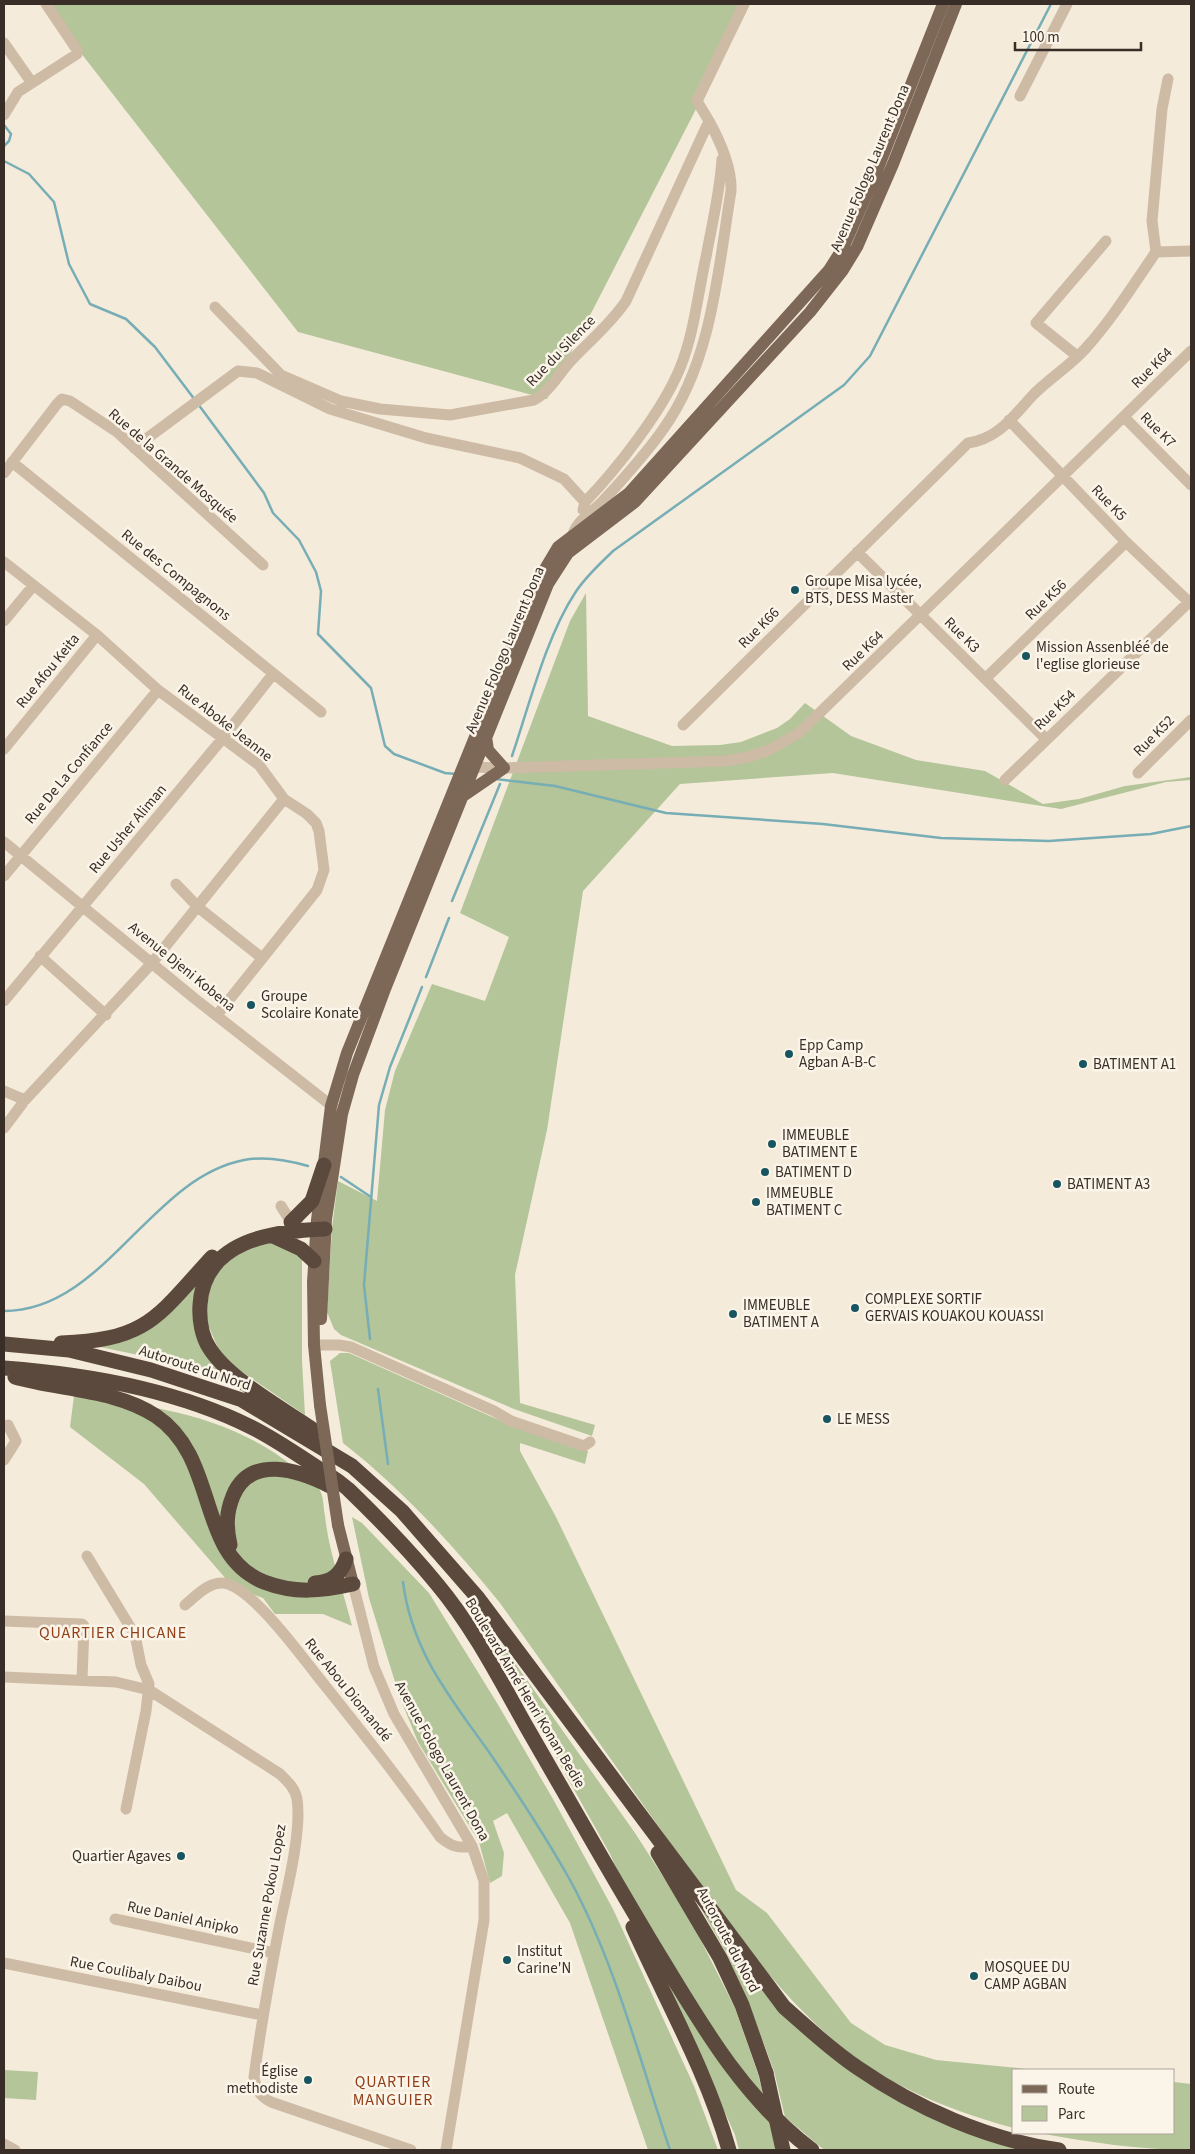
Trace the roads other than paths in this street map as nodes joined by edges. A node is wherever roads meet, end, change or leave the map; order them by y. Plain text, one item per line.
1 (46, 4) edge
2 (744, 4) edge
3 (942, 4) edge
4 (956, 4) edge
5 (1067, 4) edge
6 (4, 43) edge
7 (1168, 79) dead end
8 (32, 83) junction
9 (1020, 96) dead end
10 (4, 115) edge
11 (709, 121) junction
12 (722, 152) junction
13 (1106, 241) dead end
14 (1191, 251) edge
15 (1156, 252) junction
16 (215, 307) dead end
17 (1191, 351) edge
18 (1077, 356) junction
19 (1124, 417) junction
20 (1009, 420) junction
21 (134, 448) junction
22 (12, 462) junction
23 (4, 473) edge
24 (1063, 477) junction
25 (1191, 485) edge
26 (586, 502) junction
27 (582, 519) junction
28 (577, 538) junction
29 (1126, 542) junction
30 (857, 552) junction
31 (4, 562) edge
32 (263, 565) dead end
33 (33, 586) junction
34 (1191, 602) edge
35 (921, 615) junction
36 (4, 621) edge
37 (97, 635) junction
38 (273, 674) junction
39 (985, 679) junction
40 (158, 690) junction
41 (321, 712) dead end
42 (1191, 720) edge
43 (683, 725) dead end
44 (486, 737) junction
45 (223, 738) junction
46 (1046, 739) junction
47 (4, 749) edge
48 (468, 767) junction
49 (504, 768) junction
50 (1138, 773) dead end
51 (1005, 780) dead end
52 (462, 798) junction
53 (284, 799) junction
54 (4, 842) edge
55 (20, 856) junction
56 (4, 876) edge
57 (176, 884) dead end
58 (83, 906) junction
59 (199, 908) junction
60 (40, 956) junction
61 (262, 958) junction
62 (152, 963) junction
63 (4, 1001) edge
64 (106, 1014) junction
65 (217, 1016) junction
66 (4, 1091) edge
67 (25, 1100) junction
68 (331, 1106) junction
69 (342, 1114) junction
70 (4, 1128) edge
71 (324, 1165) junction
72 (281, 1206) dead end
73 (291, 1222) junction
74 (321, 1224) junction
75 (271, 1236) junction
76 (314, 1261) junction
77 (4, 1344) edge
78 (318, 1345) junction
79 (26, 1346) junction
80 (4, 1368) edge
81 (4, 1373) edge
82 (494, 1411) junction
83 (8, 1425) dead end
84 (4, 1460) edge
85 (352, 1466) junction
86 (360, 1501) junction
87 (402, 1511) joint
88 (87, 1556) dead end
89 (346, 1559) junction
90 (330, 1585) junction
91 (353, 1585) junction
92 (185, 1604) dead end
93 (4, 1621) edge
94 (4, 1677) edge
95 (82, 1680) junction
96 (149, 1690) junction
97 (618, 1789) junction
98 (126, 1809) dead end
99 (472, 1846) junction
100 (607, 1869) junction
101 (115, 1919) dead end
102 (274, 1953) junction
103 (4, 1963) edge
104 (262, 2015) junction
105 (4, 2144) edge
106 (15, 2150) edge
107 (411, 2150) edge
108 (446, 2150) edge
109 (729, 2150) edge
110 (783, 2150) edge
111 (812, 2150) edge
112 (1059, 2150) edge

1 - 8 street
2 - 11 street
3 - 28 main road, Avenue Fologo Laurent Dona
4 - 28 main road, Avenue Fologo Laurent Dona
5 - 9 street
6 - 8 street
7 - 15 street
8 - 10 street
11 - 12 street
11 - 16 street, Rue du Silence
12 - 26 street
12 - 27 street
13 - 18 street
14 - 15 street
15 - 18 street, Rue K66
17 - 19 street, Rue K64
18 - 20 street, Rue K66
19 - 24 street, Rue K64
19 - 25 street, Rue K7
20 - 24 street, Rue K5
20 - 30 street, Rue K66
21 - 22 street, Rue de la Grande Mosquée
21 - 26 street
21 - 32 street, Rue de la Grande Mosquée
22 - 23 street, Rue de la Grande Mosquée
22 - 38 street, Rue des Compagnons
24 - 29 street, Rue K5
24 - 35 street, Rue K64
26 - 27 street
27 - 28 street
28 - 44 main road, Avenue Fologo Laurent Dona
28 - 48 main road, Avenue Fologo Laurent Dona
29 - 34 street, Rue K5
29 - 39 street, Rue K56
30 - 35 street, Rue K3
30 - 43 street, Rue K66
31 - 33 street, Rue Aboke Jeanne
33 - 36 street
33 - 37 street, Rue Aboke Jeanne
34 - 46 street, Rue K54
35 - 39 street, Rue K3
35 - 49 street, Rue K64
37 - 40 street, Rue Aboke Jeanne
37 - 47 street, Rue Afou Keita
38 - 41 street, Rue des Compagnons
38 - 45 street, Rue Usher Aliman
39 - 46 street, Rue K3
40 - 45 street, Rue Aboke Jeanne
40 - 55 street, Rue De La Confiance
42 - 50 street, Rue K52
44 - 48 main road, Avenue Fologo Laurent Dona
44 - 49 main road
45 - 53 street, Rue Aboke Jeanne
45 - 58 street, Rue Usher Aliman
46 - 51 street, Rue K54
48 - 49 street, Rue K64
48 - 52 main road, Avenue Fologo Laurent Dona
48 - 68 main road, Avenue Fologo Laurent Dona
49 - 52 main road
52 - 69 main road, Avenue Fologo Laurent Dona
53 - 59 street
53 - 61 street, Rue Aboke Jeanne
54 - 55 street, Avenue Djeni Kobena
55 - 56 street, Rue De La Confiance
55 - 58 street, Avenue Djeni Kobena
57 - 59 street
58 - 60 street, Rue Usher Aliman
58 - 62 street, Avenue Djeni Kobena
59 - 61 street
59 - 62 street
60 - 63 street, Rue Usher Aliman
60 - 64 street
61 - 65 street, Rue Aboke Jeanne
62 - 64 street
62 - 65 street, Avenue Djeni Kobena
64 - 67 street
65 - 68 street, Avenue Djeni Kobena
66 - 67 street
67 - 70 street
68 - 69 street, Avenue Djeni Kobena
68 - 71 main road, Avenue Fologo Laurent Dona
69 - 74 main road, Avenue Fologo Laurent Dona
71 - 73 highway
71 - 74 main road, Avenue Fologo Laurent Dona
72 - 73 street
73 - 74 highway
73 - 79 highway
74 - 75 highway
74 - 76 main road, Avenue Fologo Laurent Dona
74 - 78 main road, Avenue Fologo Laurent Dona
75 - 76 highway
75 - 85 highway
76 - 78 main road, Avenue Fologo Laurent Dona
77 - 79 highway, Autoroute du Nord
78 - 82 street
78 - 89 main road, Avenue Fologo Laurent Dona, bridge
79 - 85 highway, Autoroute du Nord
80 - 86 highway
81 - 90 highway
82 - 82 street
83 - 84 street
85 - 87 highway, Autoroute du Nord
86 - 90 highway
86 - 100 highway, Boulevard Aimé Henri Konan Bedie
87 - 97 highway, Boulevard Aimé Henri Konan Bedie
88 - 96 street
89 - 90 highway
89 - 91 main road, Avenue Fologo Laurent Dona
90 - 91 highway
91 - 99 street, Avenue Fologo Laurent Dona
92 - 99 street, Rue Abou Diomandé
93 - 95 street
94 - 95 street, Rue Suzanne Pokou Lopez
95 - 96 street, Rue Suzanne Pokou Lopez
96 - 98 street
96 - 102 street, Rue Suzanne Pokou Lopez
97 - 110 highway, Autoroute du Nord, bridge
97 - 112 highway
99 - 108 street, Avenue Fologo Laurent Dona
100 - 109 highway
100 - 111 highway
101 - 102 street, Rue Daniel Anipko
102 - 104 street, Rue Suzanne Pokou Lopez
103 - 104 street, Rue Coulibaly Daibou
104 - 107 street, Rue Suzanne Pokou Lopez
105 - 106 street

